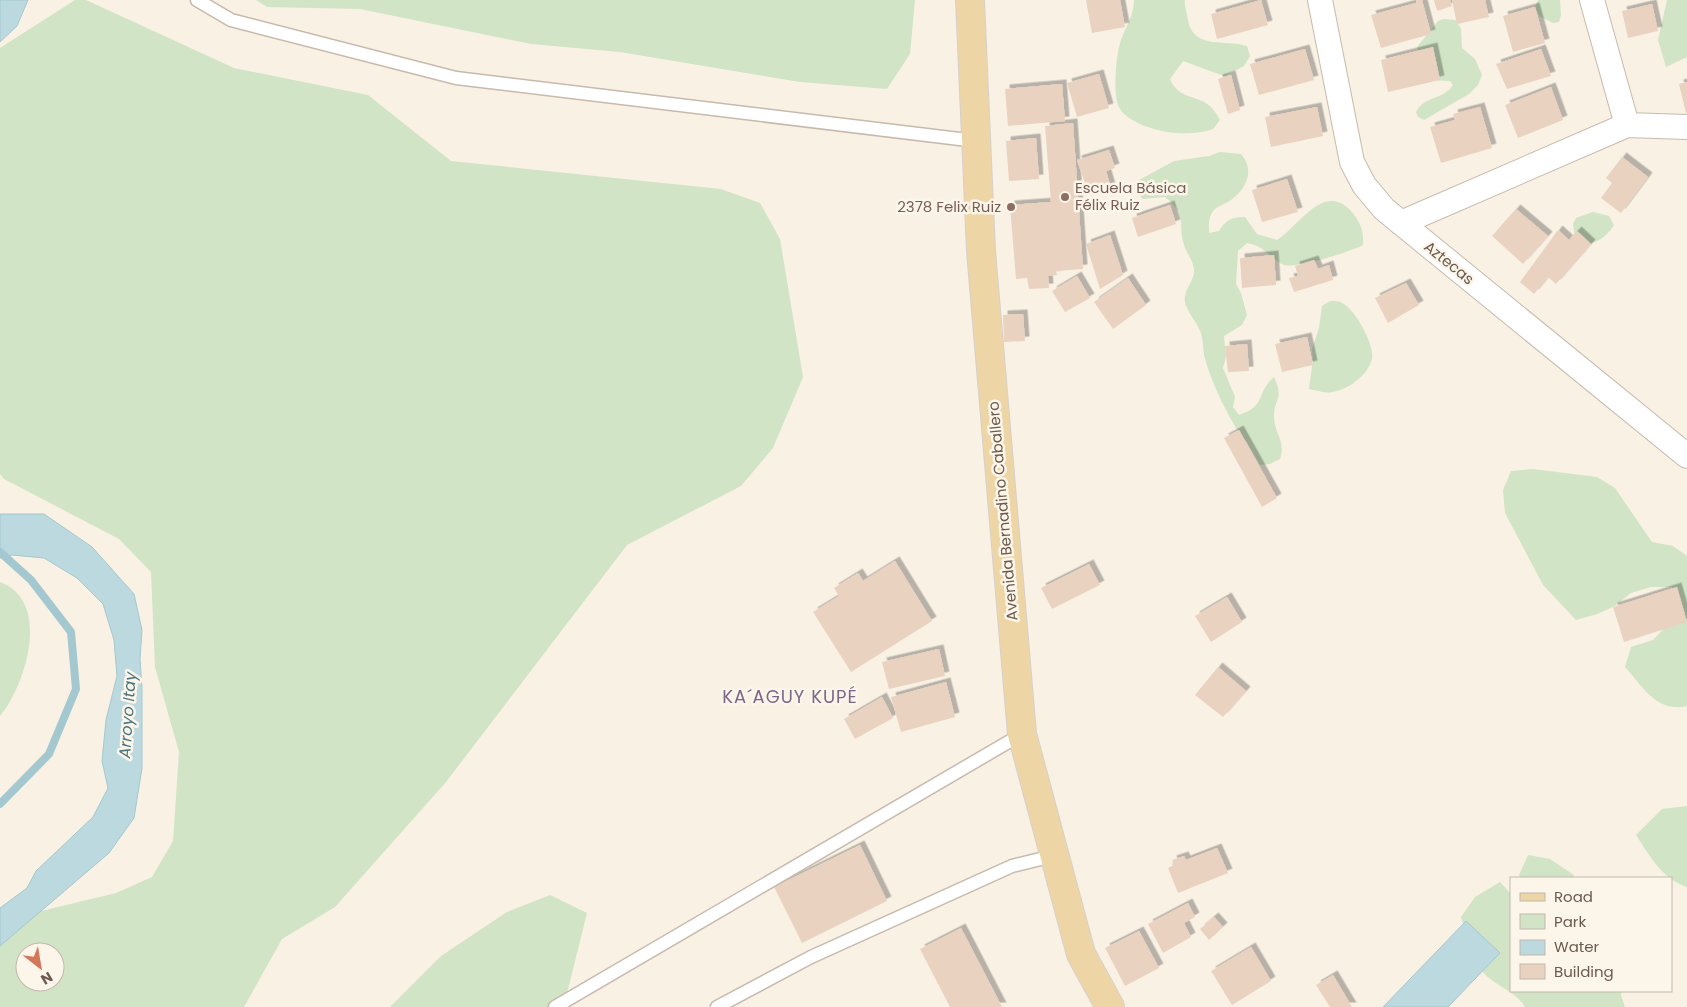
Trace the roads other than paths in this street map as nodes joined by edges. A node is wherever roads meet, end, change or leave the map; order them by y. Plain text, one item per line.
1 (197, 0) edge
2 (970, 0) edge
3 (1320, 0) edge
4 (1592, 0) edge
5 (1627, 125) junction
6 (1687, 128) edge
7 (976, 141) junction
8 (1401, 223) junction
9 (1687, 456) edge
10 (1022, 734) junction
11 (1053, 856) junction
12 (555, 1007) edge
13 (717, 1007) edge
14 (1110, 1007) edge

1 - 7 lane
2 - 7 main road, Avenida Bernadino Caballero
3 - 8 street, Aztecas
4 - 5 street
5 - 6 street
5 - 8 street
7 - 10 main road, Avenida Bernadino Caballero
8 - 9 street, Aztecas
10 - 11 main road, Avenida Bernadino Caballero
10 - 12 lane
11 - 13 lane
11 - 14 main road, Avenida Bernadino Caballero

